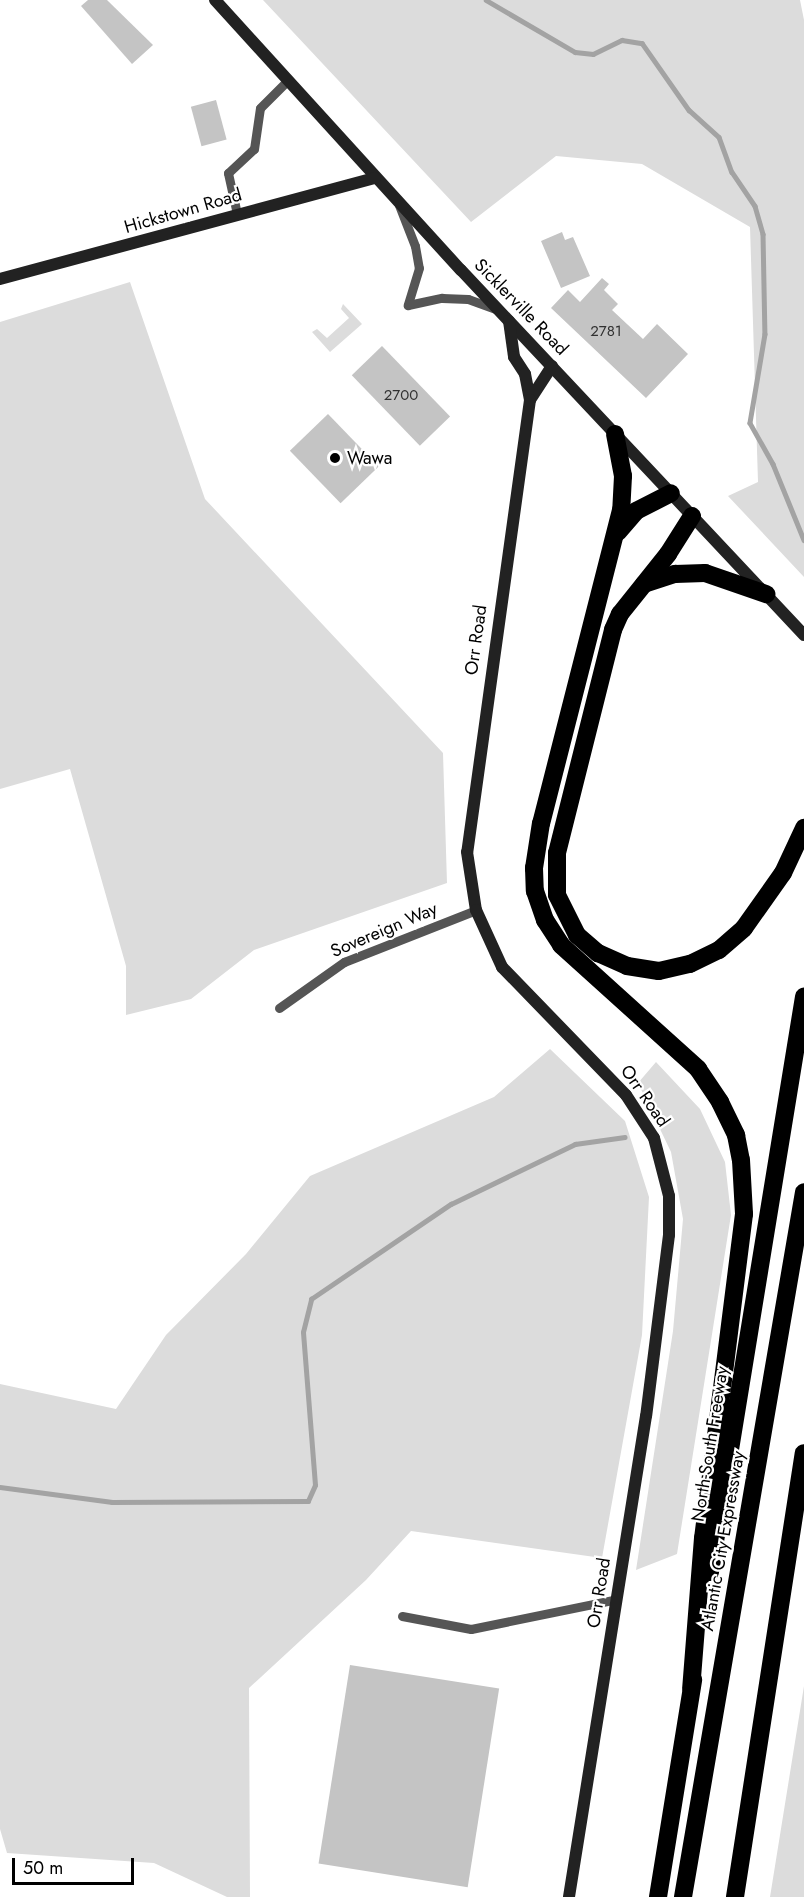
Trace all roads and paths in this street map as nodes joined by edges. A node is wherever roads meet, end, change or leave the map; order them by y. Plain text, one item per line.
1 (215, 0) edge
2 (288, 80) junction
3 (375, 178) junction
4 (397, 199) junction
5 (237, 214) junction
6 (0, 279) edge
7 (497, 309) junction
8 (510, 321) junction
9 (552, 366) junction
10 (530, 400) junction
11 (615, 434) junction
12 (671, 493) junction
13 (692, 516) junction
14 (615, 536) junction
15 (642, 584) junction
16 (766, 594) junction
17 (804, 635) edge
18 (804, 828) edge
19 (476, 910) junction
20 (804, 997) edge
21 (279, 1008) dead end
22 (804, 1192) edge
23 (804, 1453) edge
24 (617, 1599) junction
25 (402, 1616) dead end
26 (691, 1689) junction
27 (569, 1897) edge
28 (658, 1897) edge
29 (682, 1897) edge
30 (735, 1897) edge

1 - 2 street, Sicklerville Road
2 - 3 street, Sicklerville Road
2 - 5 lane
3 - 4 street, Sicklerville Road
3 - 5 street, Hickstown Road
4 - 7 street, Sicklerville Road
4 - 7 lane
5 - 6 street, Hickstown Road
7 - 8 street, Sicklerville Road
8 - 9 street, Sicklerville Road
8 - 10 street
9 - 10 street, Orr Road
9 - 11 street, Sicklerville Road
10 - 19 street, Orr Road
11 - 12 street, Sicklerville Road
11 - 14 highway
12 - 13 street, Sicklerville Road
12 - 14 highway
13 - 15 highway
13 - 16 street, Sicklerville Road
14 - 26 highway
15 - 16 highway
15 - 18 highway
16 - 17 street, Sicklerville Road
19 - 21 lane, Sovereign Way
19 - 24 street, Orr Road
20 - 26 highway, North-South Freeway
22 - 29 highway, Atlantic City Expressway
23 - 30 highway
24 - 25 lane
24 - 27 street, Orr Road
26 - 28 highway, North-South Freeway

